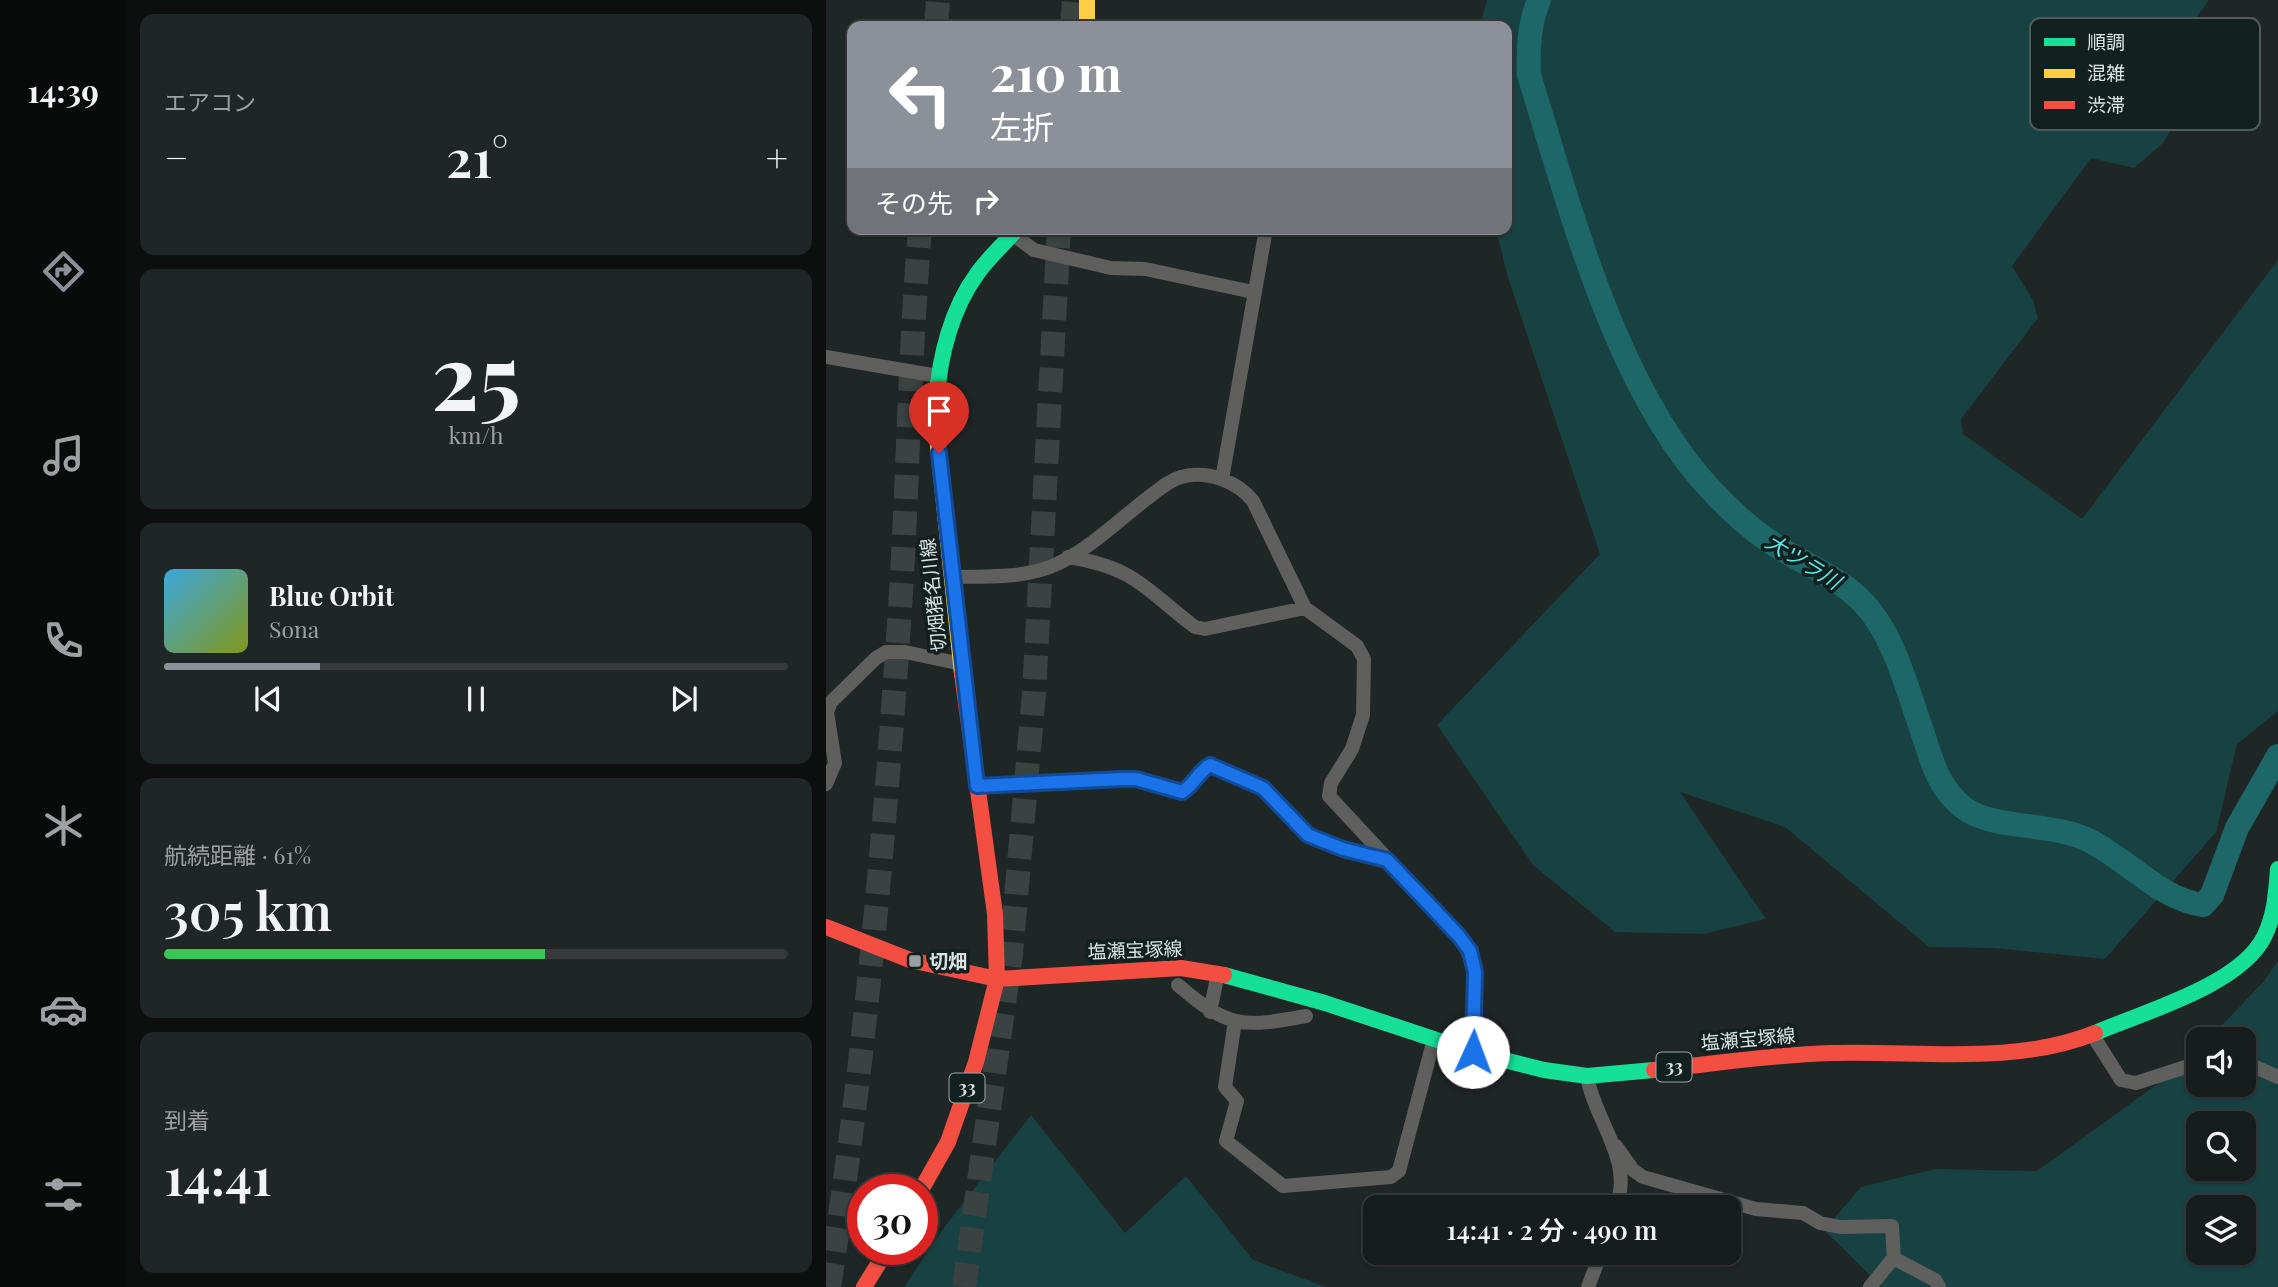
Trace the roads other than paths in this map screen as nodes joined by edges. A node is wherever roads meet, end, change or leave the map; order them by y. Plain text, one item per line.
1 (1087, 0) edge
2 (1087, 21) edge
3 (1012, 235) edge
4 (1018, 235) edge
5 (1265, 235) edge
6 (1253, 292) junction
7 (826, 357) edge
8 (938, 376) junction
9 (1222, 479) junction
10 (1068, 557) junction
11 (953, 577) junction
12 (1305, 608) junction
13 (962, 664) junction
14 (826, 784) edge
15 (977, 786) junction
16 (1387, 860) junction
17 (2278, 869) edge
18 (826, 927) edge
19 (1218, 973) junction
20 (997, 979) junction
21 (1178, 985) dead end
22 (1210, 1012) junction
23 (1306, 1016) dead end
24 (1234, 1021) junction
25 (2092, 1034) junction
26 (1434, 1039) junction
27 (1473, 1052) junction
28 (2186, 1067) edge
29 (2256, 1067) edge
30 (1587, 1076) junction
31 (2278, 1077) edge
32 (1616, 1146) junction
33 (930, 1174) edge
34 (1622, 1195) edge
35 (1894, 1260) junction
36 (878, 1265) edge
37 (1596, 1265) edge
38 (864, 1287) edge
39 (1588, 1287) edge
40 (1870, 1287) edge
41 (1939, 1287) edge

1 - 2 main road
3 - 8 main road, 切畑猪名川線
4 - 6 street
5 - 6 street
6 - 9 street
7 - 8 street
8 - 11 main road, 切畑猪名川線
9 - 10 street
9 - 12 street
10 - 11 street
10 - 12 street
11 - 13 main road, 切畑猪名川線
12 - 16 street
13 - 14 street
13 - 15 main road, 切畑猪名川線
15 - 16 street
15 - 20 main road, 切畑猪名川線
16 - 27 street
17 - 25 main road, 塩瀬宝塚線 / 33
18 - 20 main road, 塩瀬宝塚線
19 - 20 main road, 塩瀬宝塚線 / 33
19 - 22 street
19 - 26 main road, 塩瀬宝塚線 / 33
20 - 33 main road, 33
21 - 22 street
22 - 24 street
23 - 24 street
24 - 26 street
25 - 28 street
25 - 30 main road, 塩瀬宝塚線 / 33
26 - 27 main road, 塩瀬宝塚線 / 33
27 - 30 main road, 塩瀬宝塚線 / 33
29 - 31 street
30 - 32 street
32 - 34 street
32 - 35 street
35 - 40 street
35 - 41 street
36 - 38 main road
37 - 39 street

